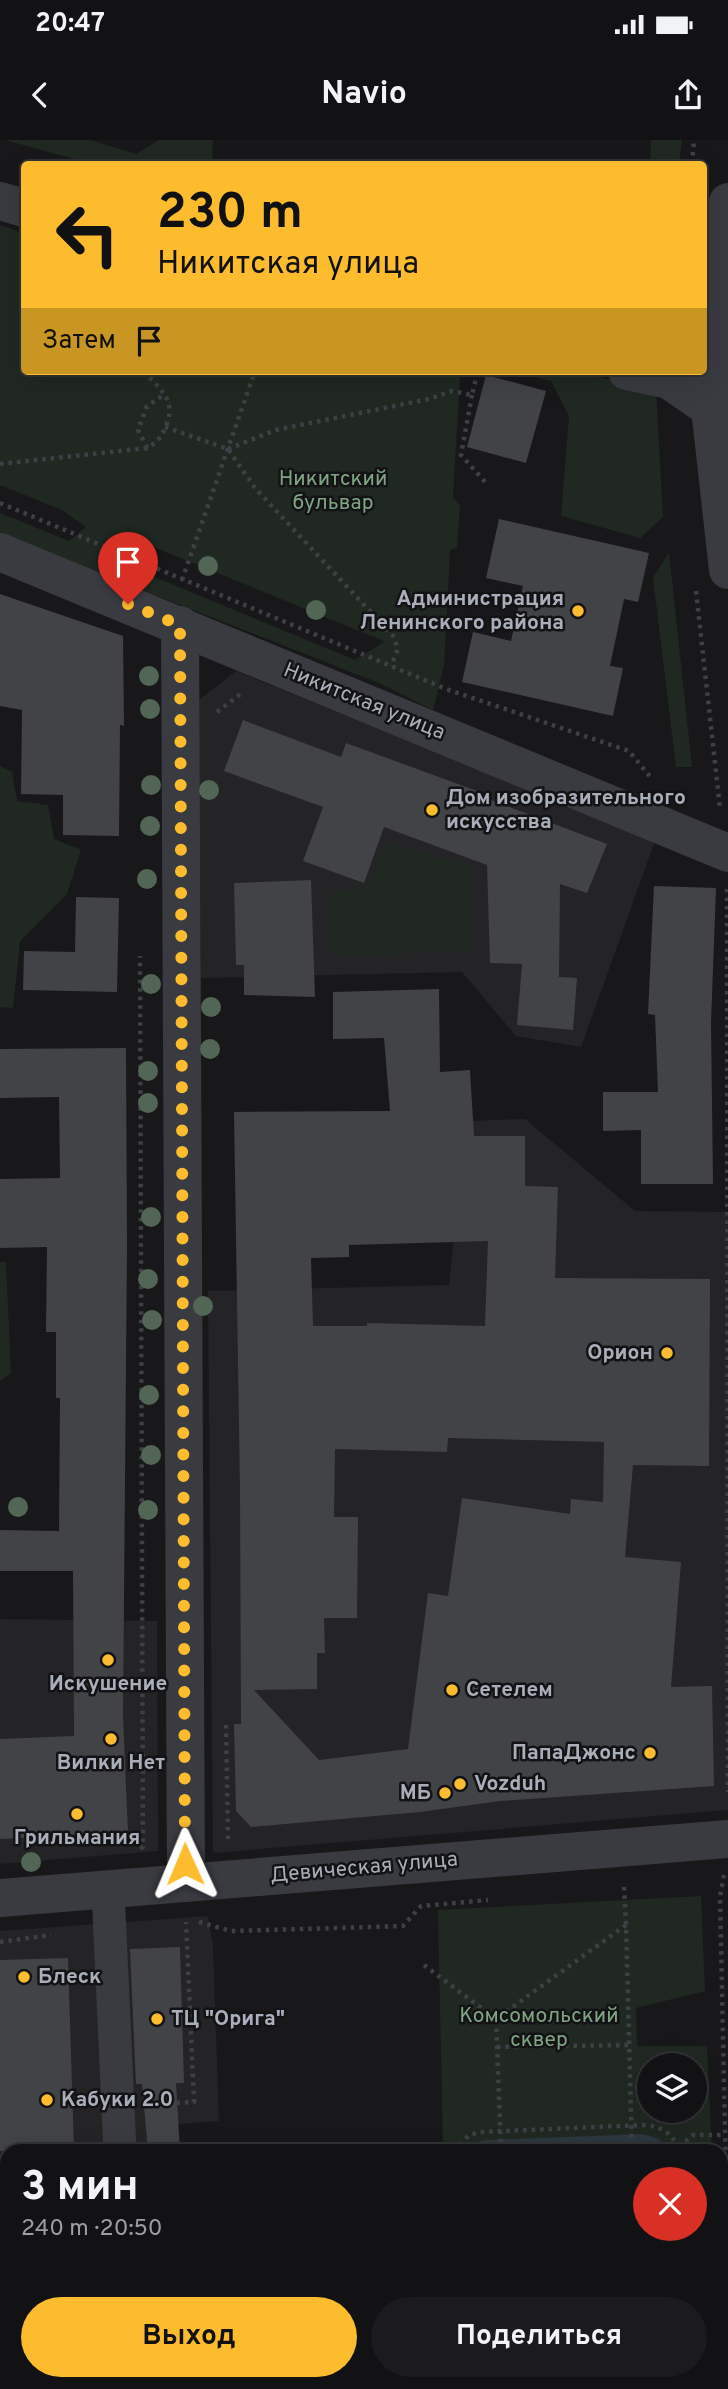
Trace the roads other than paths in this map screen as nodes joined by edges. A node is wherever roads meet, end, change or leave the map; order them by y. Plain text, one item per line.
1 (0, 201) edge
2 (728, 202) edge
3 (21, 207) edge
4 (645, 375) edge
5 (719, 415) edge
6 (0, 552) edge
7 (711, 576) edge
8 (180, 625) junction
9 (728, 853) edge
10 (727, 1839) edge
11 (186, 1883) junction
12 (108, 1890) junction
13 (0, 1898) edge
14 (120, 2144) edge

1 - 3 street
2 - 5 street
4 - 5 street
5 - 7 street
6 - 8 street, Никитская улица
8 - 9 street, Никитская улица
8 - 11 street
10 - 11 street, Девическая улица
11 - 12 street, Девическая улица
12 - 13 street, Девическая улица
12 - 14 street

